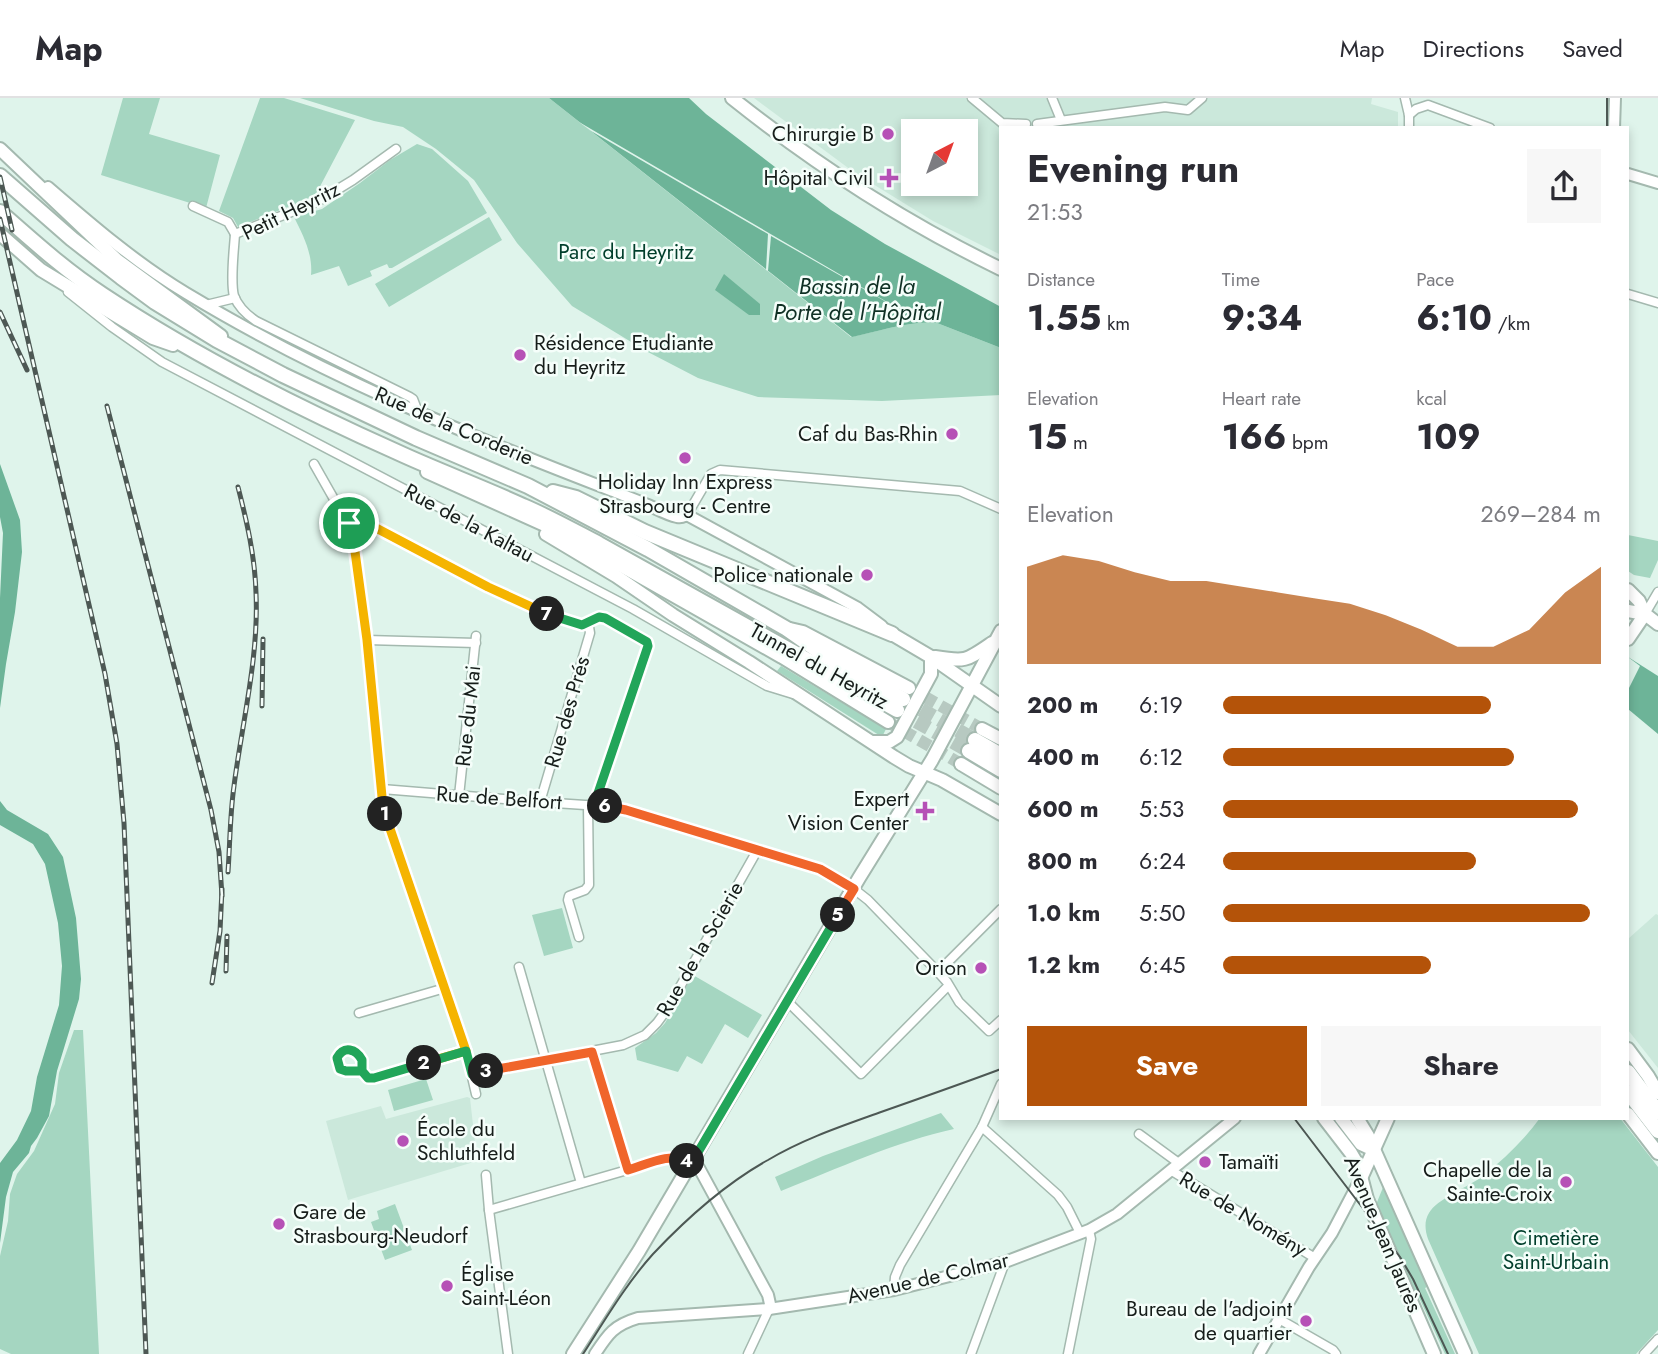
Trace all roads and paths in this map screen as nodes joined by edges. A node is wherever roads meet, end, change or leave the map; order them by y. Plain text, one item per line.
1 (732, 98) edge
2 (972, 98) edge
3 (1052, 98) edge
4 (1202, 98) edge
5 (1405, 98) edge
6 (1615, 98) edge
7 (1409, 115) junction
8 (1061, 120) junction
9 (1026, 124) dead end
10 (1037, 124) dead end
11 (1409, 126) edge
12 (1485, 126) edge
13 (1614, 126) edge
14 (0, 149) edge
15 (396, 149) dead end
16 (12, 160) junction
17 (1629, 174) edge
18 (0, 176) edge
19 (1658, 183) edge
20 (193, 206) dead end
21 (0, 212) edge
22 (0, 234) edge
23 (235, 234) junction
24 (999, 268) edge
25 (41, 270) junction
26 (1629, 293) edge
27 (102, 295) junction
28 (235, 298) junction
29 (1658, 303) edge
30 (205, 305) junction
31 (173, 345) junction
32 (245, 355) junction
33 (418, 412) junction
34 (314, 464) dead end
35 (528, 486) junction
36 (495, 503) junction
37 (999, 508) edge
38 (687, 515) junction
39 (349, 523) junction
40 (1629, 591) edge
41 (1658, 592) edge
42 (1629, 611) edge
43 (1645, 614) junction
44 (585, 624) junction
45 (1658, 624) edge
46 (892, 634) junction
47 (1631, 634) edge
48 (998, 636) edge
49 (367, 640) junction
50 (931, 657) junction
51 (973, 686) junction
52 (799, 695) junction
53 (899, 705) junction
54 (999, 705) edge
55 (999, 739) edge
56 (873, 742) junction
57 (972, 746) junction
58 (999, 754) edge
59 (999, 767) edge
60 (924, 772) junction
61 (999, 785) edge
62 (382, 789) junction
63 (459, 796) junction
64 (540, 802) junction
65 (591, 805) junction
66 (999, 813) edge
67 (758, 849) junction
68 (854, 889) junction
69 (999, 911) edge
70 (579, 937) dead end
71 (519, 967) dead end
72 (938, 972) junction
73 (948, 986) junction
74 (445, 988) junction
75 (788, 1000) junction
76 (359, 1013) dead end
77 (999, 1022) edge
78 (1629, 1050) edge
79 (466, 1051) junction
80 (592, 1052) junction
81 (545, 1060) junction
82 (362, 1071) dead end
83 (1629, 1073) edge
84 (472, 1074) junction
85 (999, 1089) edge
86 (1629, 1093) edge
87 (1658, 1093) edge
88 (476, 1094) dead end
89 (1658, 1112) edge
90 (1629, 1115) edge
91 (1234, 1120) edge
92 (1325, 1120) edge
93 (1342, 1120) edge
94 (1358, 1120) edge
95 (1387, 1120) edge
96 (982, 1127) junction
97 (1658, 1131) edge
98 (1139, 1134) dead end
99 (1374, 1150) junction
100 (1658, 1153) edge
101 (691, 1164) junction
102 (1176, 1167) junction
103 (628, 1170) junction
104 (486, 1175) dead end
105 (1362, 1176) junction
106 (581, 1183) junction
107 (489, 1210) junction
108 (1084, 1232) junction
109 (1315, 1258) junction
110 (1004, 1262) junction
111 (894, 1290) junction
112 (769, 1309) junction
113 (1279, 1320) junction
114 (1658, 1339) edge
115 (508, 1354) edge
116 (573, 1354) edge
117 (595, 1354) edge
118 (748, 1354) edge
119 (971, 1354) edge
120 (1068, 1354) edge
121 (1259, 1354) edge
122 (1336, 1354) edge
123 (1434, 1354) edge
124 (1465, 1354) edge
125 (1644, 1354) edge

1 - 24 main road
2 - 9 street
3 - 8 street
4 - 8 street
5 - 7 street
6 - 13 street
7 - 11 street
7 - 12 street
8 - 10 street
14 - 16 main road, Rue de la Corderie
15 - 23 street, Petit Heyritz
16 - 30 street, Rue de la Corderie
16 - 32 main road
17 - 19 street
18 - 32 highway
20 - 23 street
21 - 27 highway, Tunnel du Heyritz
22 - 25 main road
23 - 28 street, Petit Heyritz
25 - 31 main road
25 - 52 street, Rue de la Kaltau
26 - 29 street
27 - 31 main road
27 - 53 highway, Tunnel du Heyritz
28 - 30 street
28 - 33 street
30 - 33 street, Rue de la Corderie
31 - 36 main road
32 - 35 highway
33 - 38 street, Rue de la Corderie
34 - 39 street
35 - 46 highway
35 - 53 highway, Tunnel du Heyritz
36 - 52 main road
36 - 53 main road
37 - 38 street
38 - 46 street, Rue de la Corderie
39 - 44 street
39 - 49 street
40 - 43 main road
41 - 43 street
42 - 43 main road
43 - 45 main road
43 - 47 main road
44 - 64 street, Rue des Prés
44 - 65 street
46 - 50 main road, Rue de la Corderie
48 - 50 main road
48 - 51 main road
49 - 62 street
49 - 63 street, Rue du Mai
50 - 51 main road, Rue de la Corderie
50 - 56 main road
51 - 54 main road, Rue de la Corderie
51 - 60 main road
52 - 56 main road
55 - 57 main road
56 - 60 main road
57 - 58 highway
57 - 59 highway
57 - 61 main road
60 - 66 main road
60 - 68 main road
62 - 63 street, Rue de Belfort
62 - 74 street
63 - 64 street, Rue de Belfort
64 - 65 street, Rue de Belfort
65 - 67 street, Rue de Belfort
65 - 70 street
67 - 68 street, Rue de Belfort
67 - 80 street, Rue de la Scierie
68 - 72 street, Rue de Belfort
68 - 75 main road
69 - 72 street
71 - 81 street
72 - 73 street, Rue de Belfort
73 - 75 street
73 - 77 street, Rue de Belfort
74 - 76 street
74 - 79 street
75 - 101 main road
78 - 87 main road
79 - 82 street
79 - 84 street
80 - 81 street, Rue de la Scierie
80 - 103 street
81 - 84 street, Rue de la Scierie
81 - 106 street
83 - 89 highway
84 - 88 street
85 - 96 street
86 - 97 highway
90 - 100 main road
91 - 102 street, Avenue de Colmar
92 - 105 main road, Avenue Jean Jaurès
93 - 99 main road, Avenue Jean Jaurès
94 - 99 main road, Avenue Jean Jaurès
95 - 99 main road
96 - 108 street
96 - 111 street
98 - 102 street, Rue de Nomény
99 - 105 main road
99 - 124 main road, Avenue Jean Jaurès
101 - 103 street
101 - 112 street
101 - 116 main road
102 - 108 street, Avenue de Colmar
102 - 109 street, Rue de Nomény
103 - 106 street
104 - 107 street
105 - 109 street
105 - 123 main road, Avenue Jean Jaurès
106 - 107 street
107 - 115 street
108 - 110 street, Avenue de Colmar
108 - 120 street
109 - 113 street
110 - 111 street, Avenue de Colmar
110 - 119 street
111 - 112 street, Avenue de Colmar
112 - 117 street, Avenue de Colmar
112 - 118 street
113 - 121 street
113 - 122 street
114 - 125 street

